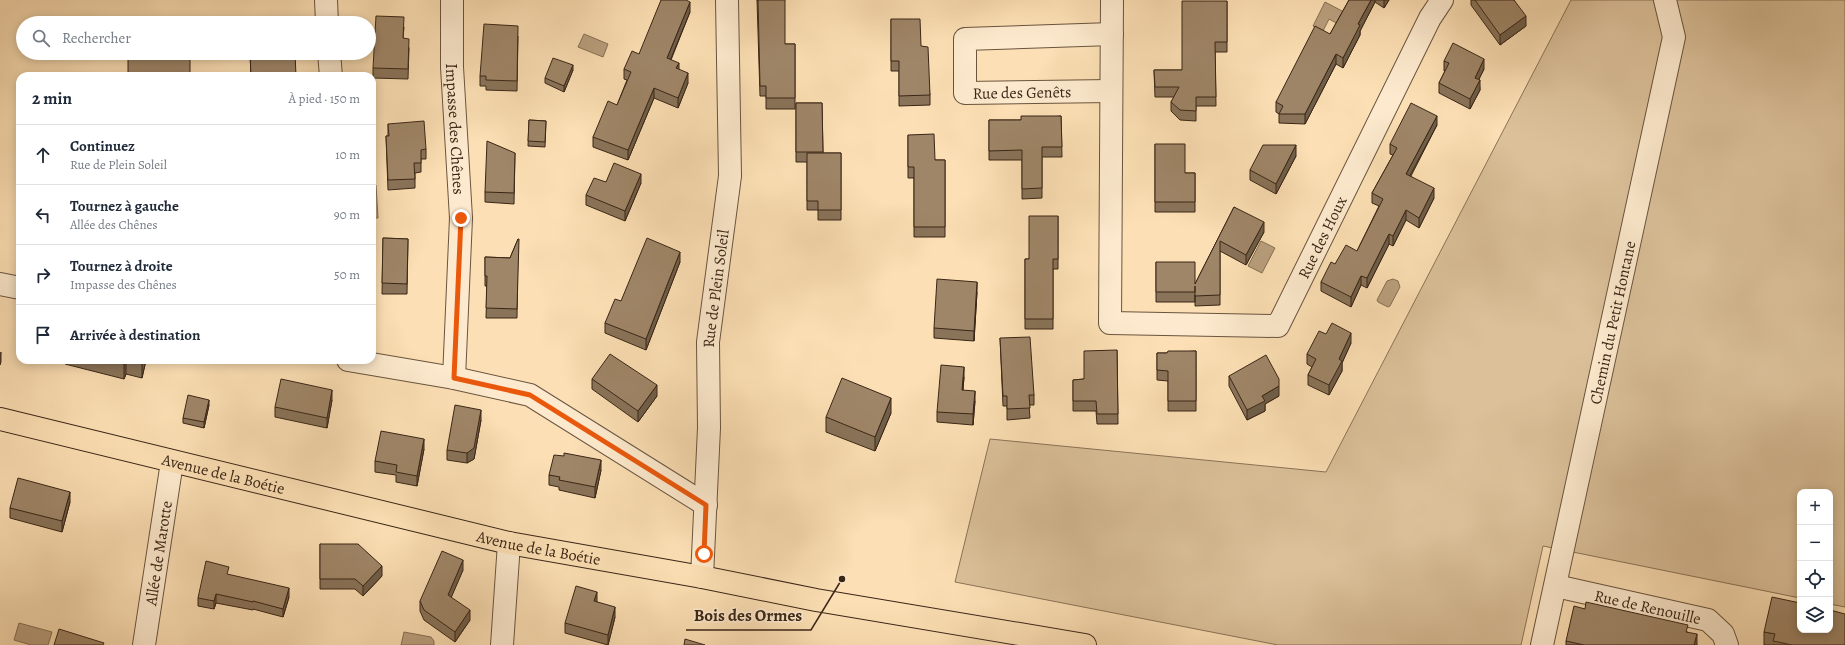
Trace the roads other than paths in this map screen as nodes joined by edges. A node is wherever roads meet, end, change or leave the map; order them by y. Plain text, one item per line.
1 (326, 0) edge
2 (452, 0) edge
3 (727, 0) edge
4 (1112, 0) edge
5 (1442, 0) edge
6 (1665, 0) edge
7 (327, 16) edge
8 (1112, 34) junction
9 (330, 60) edge
10 (331, 72) edge
11 (1111, 91) junction
12 (0, 284) edge
13 (16, 287) edge
14 (372, 364) edge
15 (454, 378) junction
16 (0, 419) edge
17 (172, 462) junction
18 (706, 505) junction
19 (509, 543) junction
20 (702, 577) junction
21 (1556, 586) junction
22 (1006, 638) edge
23 (144, 645) edge
24 (502, 645) edge
25 (1085, 645) edge
26 (1542, 645) edge
27 (1727, 645) edge

1 - 7 street
2 - 15 street, Impasse des Chênes
3 - 18 street, Rue de Plein Soleil
4 - 8 street
5 - 11 street, Rue des Houx
6 - 21 street, Chemin du Petit Hontane
8 - 11 street
8 - 11 street, Rue des Genêts
9 - 10 street
12 - 13 street
14 - 15 street
15 - 18 street
16 - 17 main road, Avenue de la Boétie
17 - 19 main road, Avenue de la Boétie
17 - 23 street, Allée de Marotte
18 - 20 street, Rue de Plein Soleil
19 - 20 main road, Avenue de la Boétie
19 - 24 street
20 - 22 main road, Avenue de la Boétie
21 - 26 street, Chemin du Petit Hontane
21 - 27 street, Rue de Renouille
22 - 25 main road, Avenue de la Boétie

